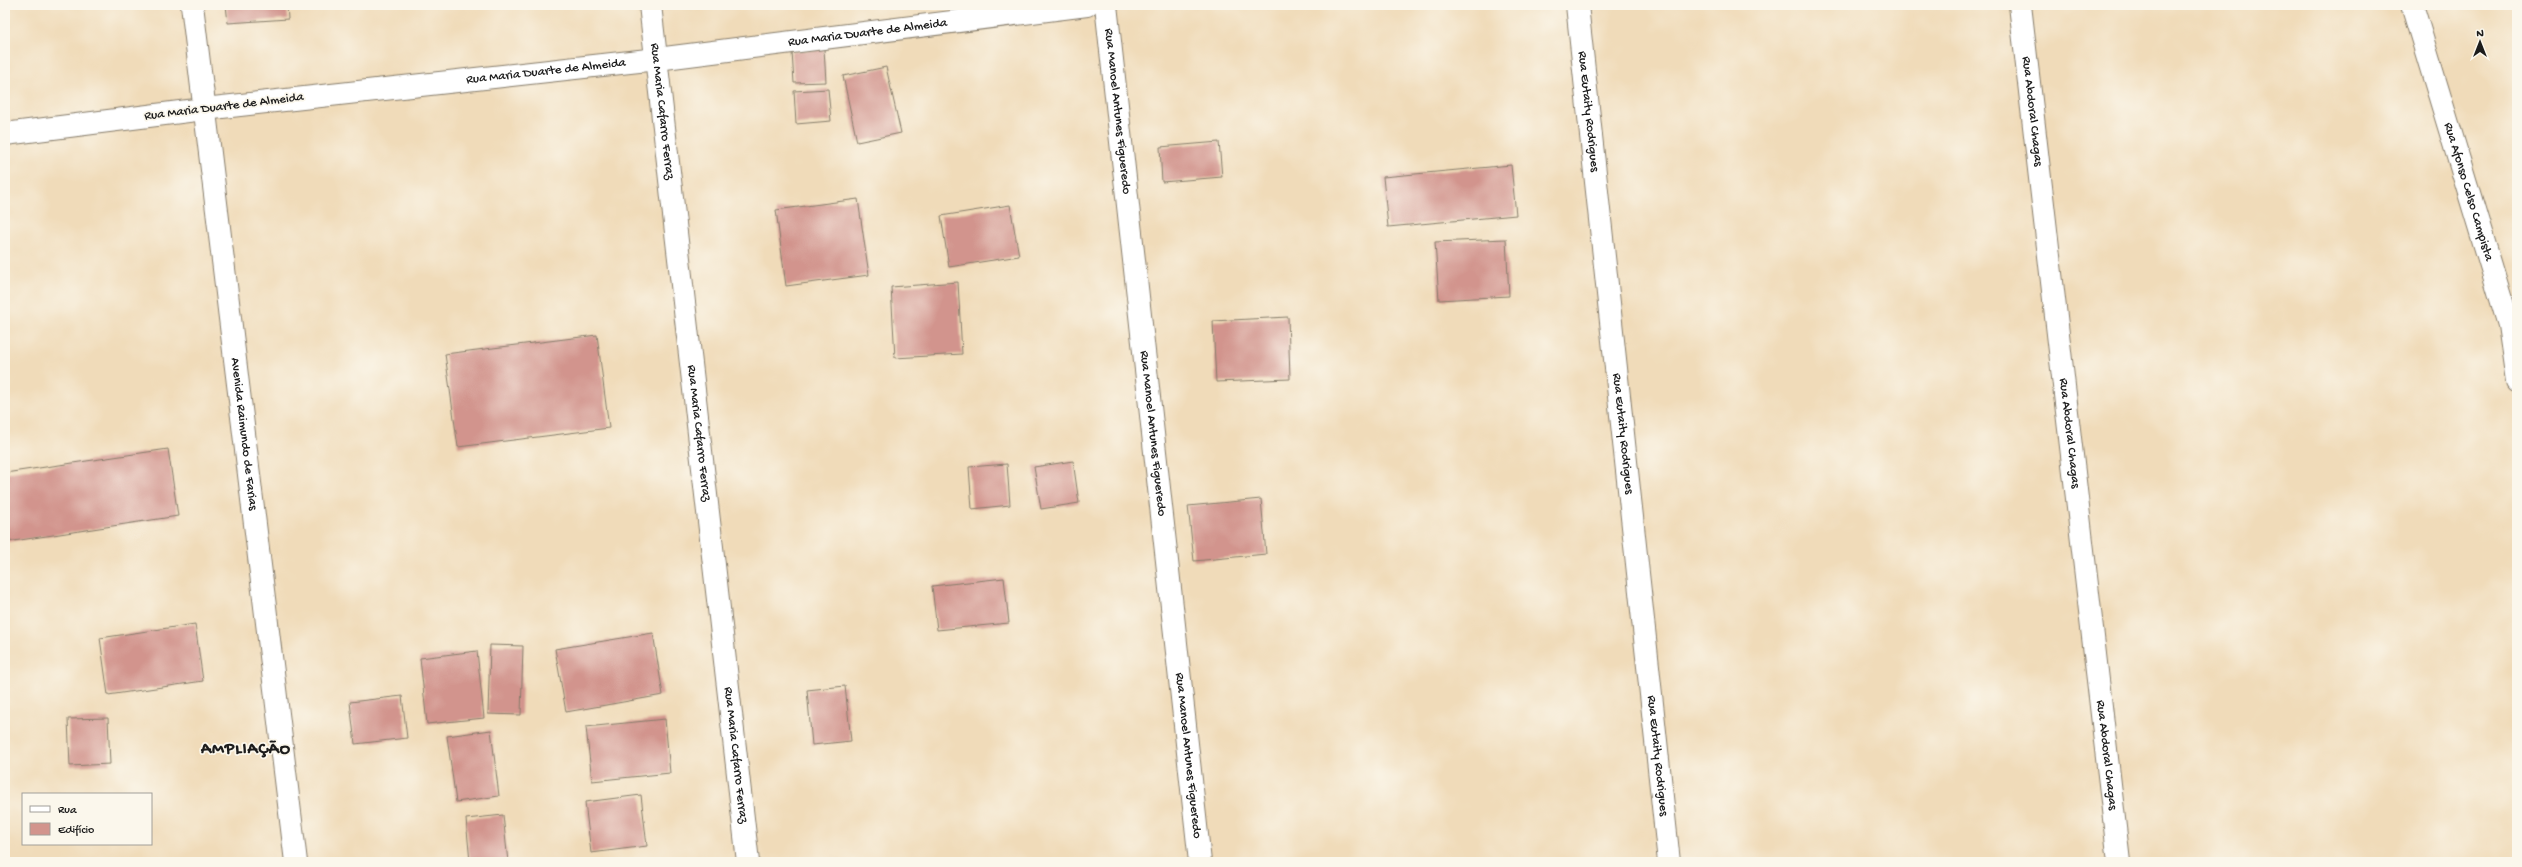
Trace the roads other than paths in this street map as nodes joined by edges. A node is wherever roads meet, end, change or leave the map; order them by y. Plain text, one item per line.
1 (192, 5) edge
2 (650, 5) edge
3 (1087, 5) edge
4 (1106, 5) edge
5 (1577, 5) edge
6 (2020, 5) edge
7 (2412, 5) edge
8 (657, 59) junction
9 (204, 109) junction
10 (5, 134) edge
11 (2513, 324) edge
12 (2517, 381) edge
13 (296, 862) edge
14 (748, 862) edge
15 (1200, 862) edge
16 (1669, 862) edge
17 (2119, 862) edge

1 - 9 street, Avenida Raimundo de Farias
2 - 8 street, Rua Maria Cafarro Ferraz
3 - 8 street, Rua Maria Duarte de Almeida
4 - 15 street, Rua Manoel Antunes Figueredo
5 - 16 street, Rua Eutaity Rodrigues
6 - 17 street, Rua Abdoral Chagas
7 - 11 street, Rua Afonso Celso Campista
8 - 9 street, Rua Maria Duarte de Almeida
8 - 14 street, Rua Maria Cafarro Ferraz
9 - 10 street, Rua Maria Duarte de Almeida
9 - 13 street, Avenida Raimundo de Farias
11 - 12 street, Rua Afonso Celso Campista

